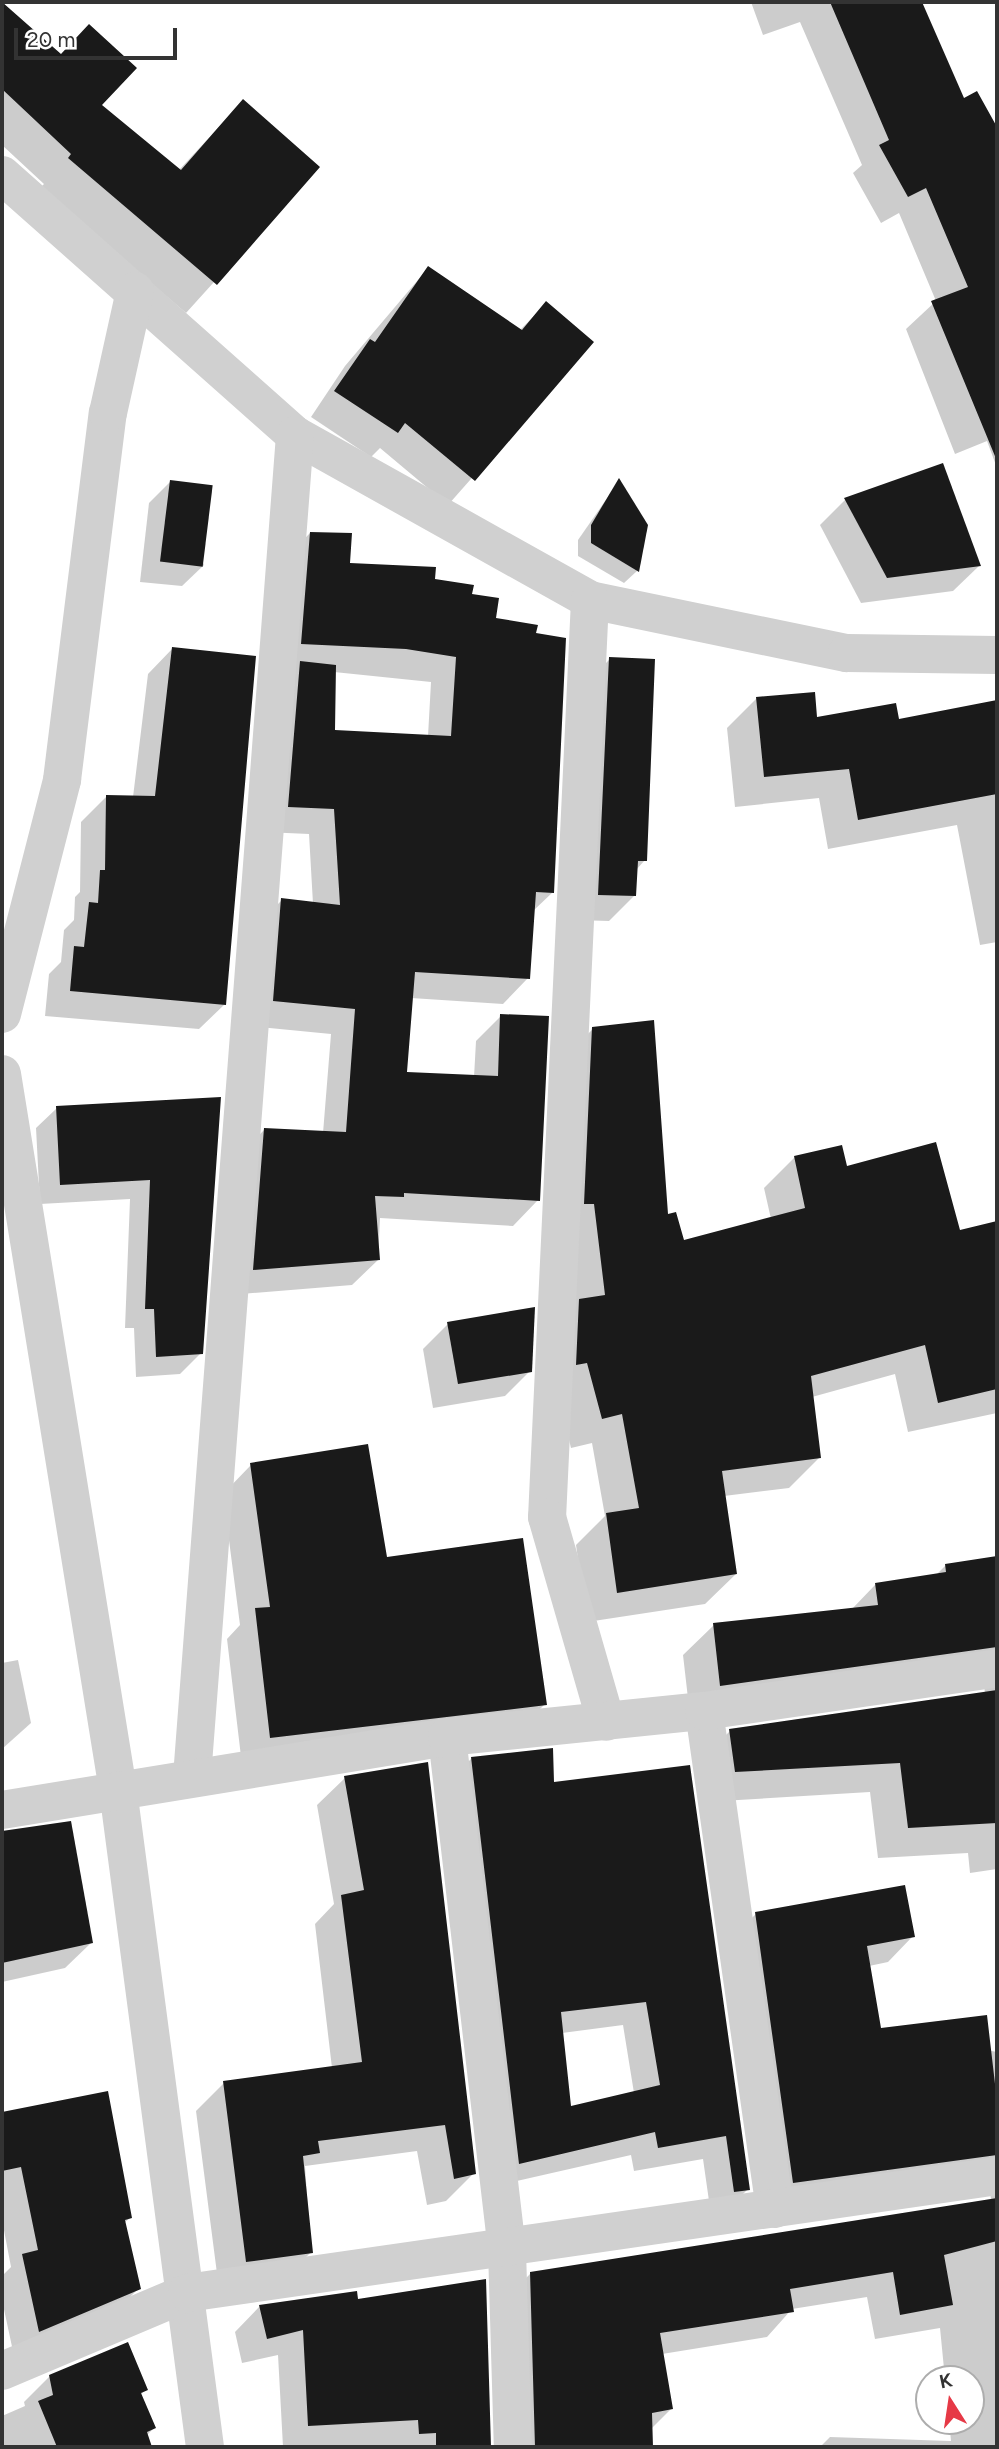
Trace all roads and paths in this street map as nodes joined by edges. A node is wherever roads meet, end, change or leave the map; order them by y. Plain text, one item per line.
1 (2, 175) edge
2 (135, 291) junction
3 (295, 435) junction
4 (590, 600) junction
5 (997, 655) edge
6 (2, 1014) edge
7 (2, 1074) edge
8 (997, 1668) edge
9 (704, 1711) junction
10 (606, 1722) junction
11 (447, 1737) junction
12 (192, 1777) junction
13 (118, 1790) junction
14 (2, 1810) edge
15 (997, 2176) edge
16 (775, 2209) junction
17 (507, 2250) junction
18 (187, 2293) junction
19 (2, 2371) edge
20 (205, 2447) edge
21 (513, 2447) edge

1 - 2 street
2 - 3 street
2 - 6 street
3 - 4 street
3 - 12 street
4 - 5 street
4 - 10 street
7 - 13 street
8 - 9 street
9 - 10 street
9 - 16 street
10 - 11 street
11 - 12 street
11 - 17 street
12 - 13 street
13 - 14 street
13 - 18 street
15 - 16 street
16 - 17 street
17 - 18 street
17 - 21 street
18 - 19 street
18 - 20 street

